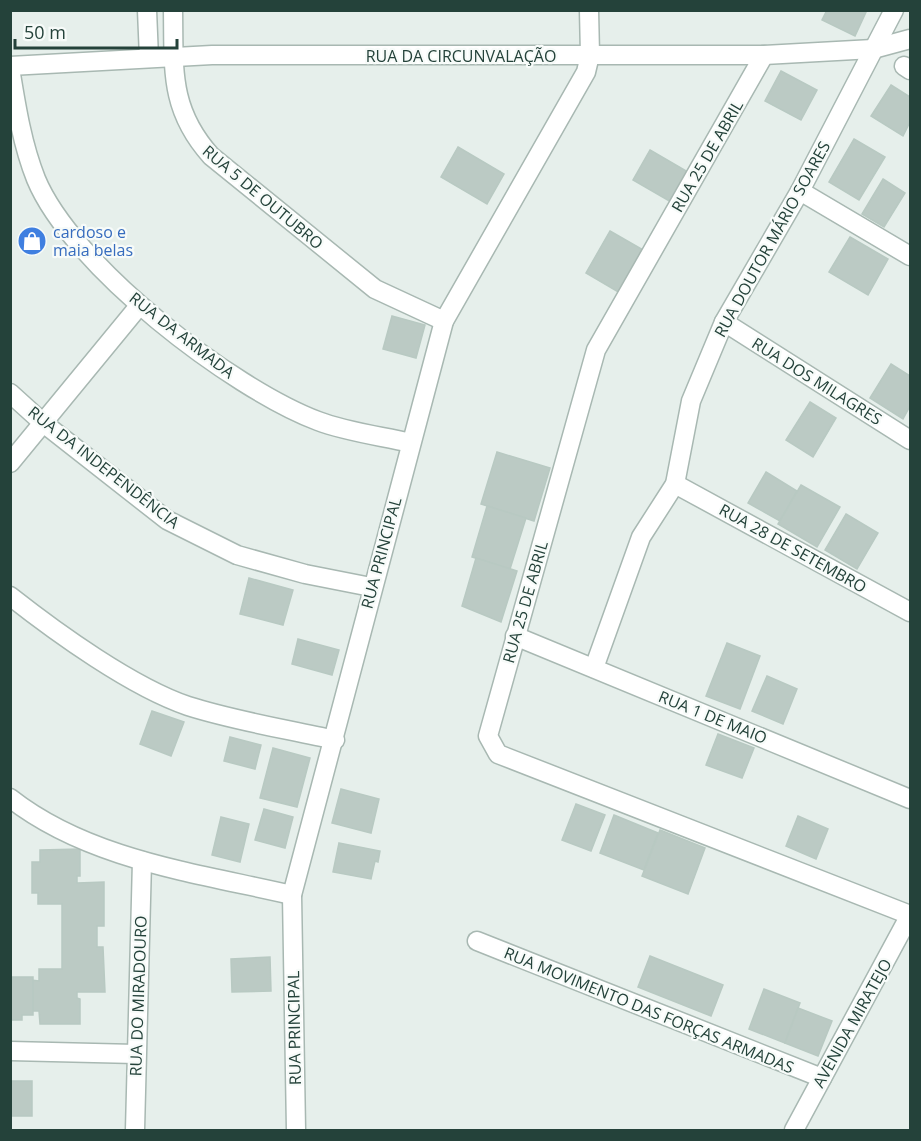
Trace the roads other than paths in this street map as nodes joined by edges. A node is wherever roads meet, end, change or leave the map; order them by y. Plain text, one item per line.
1 (147, 10) edge
2 (173, 10) edge
3 (589, 10) edge
4 (894, 10) edge
5 (910, 39) edge
6 (873, 49) junction
7 (590, 55) junction
8 (764, 55) junction
9 (174, 57) junction
10 (148, 58) junction
11 (10, 67) edge
12 (800, 191) junction
13 (910, 256) edge
14 (139, 306) junction
15 (444, 321) junction
16 (724, 322) junction
17 (10, 393) edge
18 (42, 422) junction
19 (910, 440) edge
20 (411, 443) junction
21 (10, 463) edge
22 (675, 484) junction
23 (371, 587) junction
24 (10, 596) edge
25 (910, 612) edge
26 (515, 636) junction
27 (594, 668) junction
28 (335, 740) junction
29 (10, 798) edge
30 (910, 799) edge
31 (142, 861) junction
32 (292, 895) junction
33 (910, 915) edge
34 (477, 941) dead end
35 (10, 1051) edge
36 (136, 1054) junction
37 (822, 1078) junction
38 (135, 1131) edge
39 (296, 1131) edge
40 (794, 1131) edge

1 - 10 street
2 - 9 street, RUA 5 DE OUTUBRO
3 - 7 street, RUA PRINCIPAL
4 - 6 street, RUA DOUTOR MÁRIO SOARES
5 - 6 street, RUA DA CIRCUNVALAÇÃO
6 - 8 street, RUA DA CIRCUNVALAÇÃO
6 - 12 street, RUA DOUTOR MÁRIO SOARES
7 - 8 street, RUA DA CIRCUNVALAÇÃO
7 - 9 street, RUA DA CIRCUNVALAÇÃO
7 - 15 street, RUA PRINCIPAL
8 - 26 street, RUA 25 DE ABRIL
9 - 10 street, RUA DA CIRCUNVALAÇÃO
9 - 15 street, RUA 5 DE OUTUBRO
10 - 11 street, RUA DA CIRCUNVALAÇÃO
11 - 14 street, RUA DA ARMADA
12 - 13 street
12 - 16 street, RUA DOUTOR MÁRIO SOARES
14 - 18 street
14 - 20 street, RUA DA ARMADA
15 - 20 street, RUA PRINCIPAL
16 - 19 street, RUA DOS MILAGRES
16 - 22 street, RUA DOUTOR MÁRIO SOARES
17 - 18 street, RUA DA INDEPENDÊNCIA
18 - 21 street
18 - 23 street, RUA DA INDEPENDÊNCIA
20 - 23 street, RUA PRINCIPAL
22 - 25 street, RUA 28 DE SETEMBRO
22 - 27 street, RUA DOUTOR MÁRIO SOARES
23 - 28 street, RUA PRINCIPAL
24 - 28 street
26 - 27 street, RUA 1 DE MAIO
26 - 33 street, RUA 25 DE ABRIL
27 - 30 street, RUA 1 DE MAIO
28 - 32 street, RUA PRINCIPAL
29 - 31 street
31 - 32 street
31 - 36 street, RUA DO MIRADOURO
32 - 39 street, RUA PRINCIPAL
33 - 37 street, AVENIDA MIRATEJO
34 - 37 street, RUA MOVIMENTO DAS FORÇAS ARMADAS
35 - 36 street
36 - 38 street, RUA DO MIRADOURO
37 - 40 street, AVENIDA MIRATEJO

